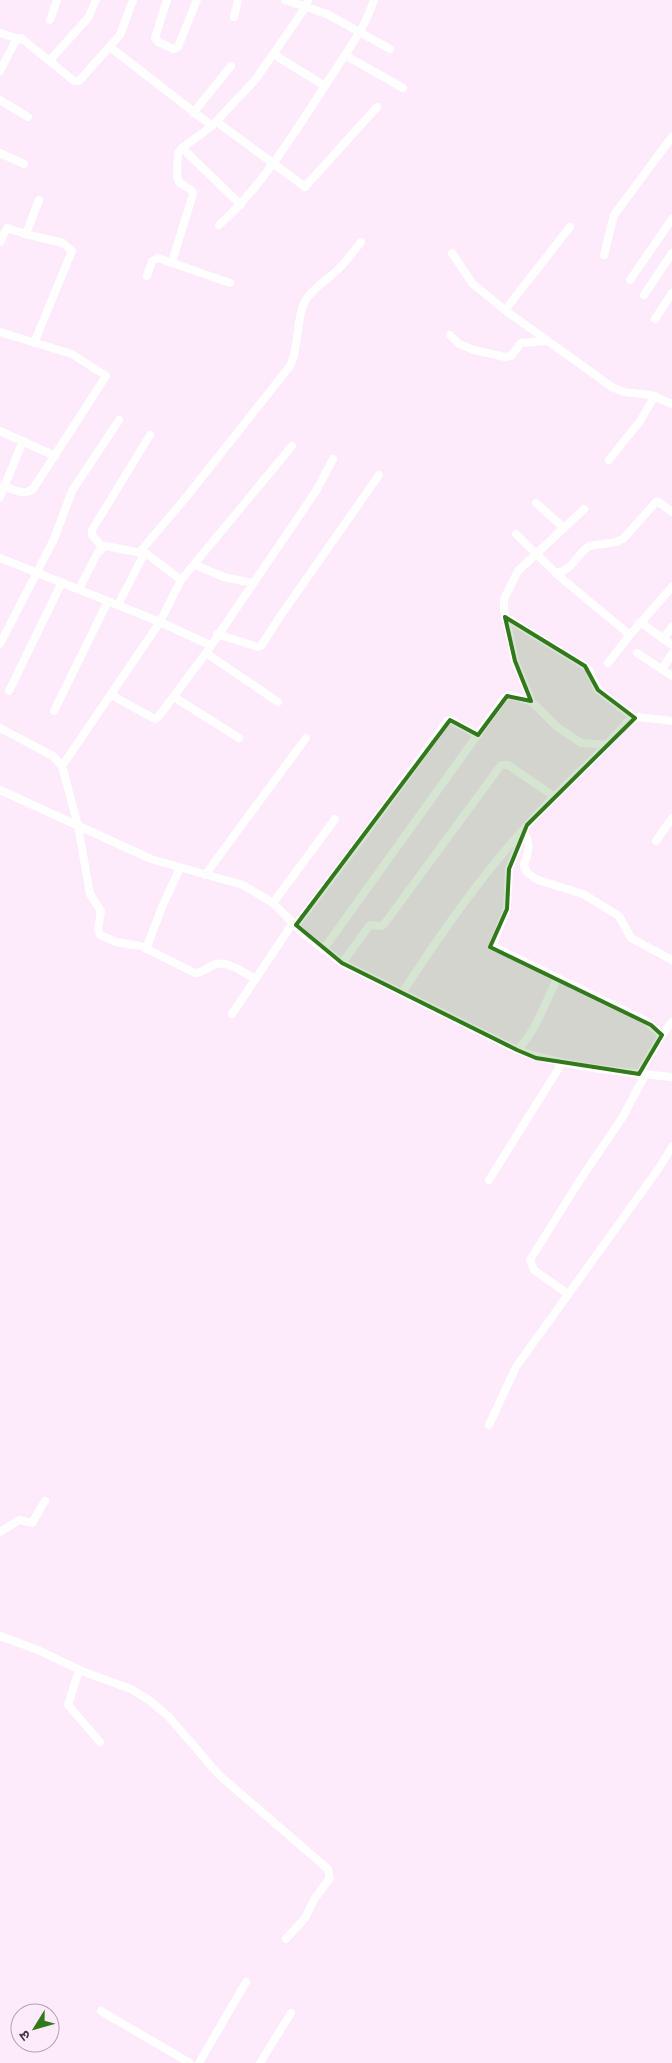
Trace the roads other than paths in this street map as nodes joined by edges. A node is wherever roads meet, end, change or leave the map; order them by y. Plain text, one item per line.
1 (57, 0) edge
2 (96, 0) edge
3 (132, 0) edge
4 (167, 0) edge
5 (197, 0) edge
6 (238, 0) edge
7 (285, 0) edge
8 (374, 0) edge
9 (306, 4) edge
10 (234, 17) dead end
11 (50, 20) dead end
12 (0, 32) edge
13 (360, 32) junction
14 (20, 39) junction
15 (110, 47) junction
16 (390, 49) dead end
17 (273, 54) junction
18 (345, 55) junction
19 (50, 60) junction
20 (231, 66) dead end
21 (0, 71) edge
22 (324, 86) junction
23 (403, 88) dead end
24 (0, 100) edge
25 (377, 107) dead end
26 (193, 113) junction
27 (28, 117) dead end
28 (214, 124) junction
29 (672, 137) edge
30 (182, 148) junction
31 (0, 153) edge
32 (273, 162) junction
33 (24, 164) dead end
34 (39, 200) dead end
35 (241, 205) junction
36 (672, 219) edge
37 (219, 225) dead end
38 (570, 227) dead end
39 (25, 234) junction
40 (0, 242) edge
41 (361, 242) dead end
42 (452, 253) dead end
43 (672, 253) edge
44 (604, 256) dead end
45 (172, 262) junction
46 (146, 276) dead end
47 (630, 280) dead end
48 (230, 283) dead end
49 (672, 293) edge
50 (644, 295) dead end
51 (504, 310) junction
52 (655, 318) dead end
53 (0, 332) edge
54 (450, 335) dead end
55 (547, 341) junction
56 (34, 343) junction
57 (655, 396) junction
58 (672, 404) edge
59 (119, 420) dead end
60 (0, 431) edge
61 (150, 435) dead end
62 (23, 441) junction
63 (292, 446) dead end
64 (55, 456) junction
65 (333, 459) dead end
66 (609, 460) dead end
67 (379, 475) dead end
68 (4, 486) junction
69 (0, 497) edge
70 (536, 503) dead end
71 (584, 509) dead end
72 (672, 512) edge
73 (564, 528) junction
74 (516, 534) dead end
75 (102, 547) junction
76 (142, 553) junction
77 (535, 553) junction
78 (0, 558) edge
79 (194, 565) junction
80 (37, 573) junction
81 (556, 574) junction
82 (181, 580) junction
83 (62, 582) junction
84 (252, 584) junction
85 (672, 587) edge
86 (79, 589) junction
87 (108, 601) junction
88 (118, 605) junction
89 (505, 617) junction
90 (160, 622) junction
91 (640, 622) junction
92 (672, 627) edge
93 (217, 634) junction
94 (630, 635) junction
95 (663, 639) junction
96 (0, 644) edge
97 (210, 645) junction
98 (672, 646) edge
99 (206, 653) junction
100 (637, 653) dead end
101 (672, 654) edge
102 (608, 664) dead end
103 (662, 670) junction
104 (672, 676) edge
105 (9, 691) dead end
106 (111, 695) junction
107 (174, 697) junction
108 (278, 702) dead end
109 (532, 702) junction
110 (54, 710) dead end
111 (635, 718) junction
112 (672, 721) edge
113 (0, 728) edge
114 (478, 735) junction
115 (238, 738) dead end
116 (306, 738) dead end
117 (606, 745) junction
118 (62, 766) junction
119 (0, 790) edge
120 (555, 797) junction
121 (672, 818) edge
122 (335, 819) dead end
123 (78, 826) junction
124 (526, 829) junction
125 (656, 841) dead end
126 (180, 868) junction
127 (205, 875) junction
128 (273, 903) junction
129 (294, 924) junction
130 (146, 949) junction
131 (323, 950) junction
132 (672, 960) edge
133 (342, 963) junction
134 (558, 978) junction
135 (255, 979) junction
136 (402, 993) junction
137 (232, 1014) dead end
138 (672, 1022) edge
139 (662, 1035) junction
140 (516, 1050) junction
141 (562, 1063) junction
142 (642, 1074) junction
143 (672, 1077) edge
144 (672, 1146) edge
145 (489, 1180) dead end
146 (568, 1294) junction
147 (489, 1424) dead end
148 (45, 1501) dead end
149 (0, 1532) edge
150 (0, 1636) edge
151 (79, 1670) junction
152 (100, 1742) dead end
153 (286, 1939) dead end
154 (246, 1982) dead end
155 (101, 2011) dead end
156 (291, 2013) dead end
157 (190, 2063) edge
158 (199, 2063) edge
159 (260, 2063) edge

1 - 11 street
2 - 19 street
3 - 15 street
4 - 5 street
6 - 10 street
7 - 9 street
8 - 13 street
9 - 13 street
9 - 17 street
12 - 14 street
13 - 16 street
13 - 18 street
14 - 19 street
14 - 21 street
15 - 19 street
15 - 26 street
17 - 22 street
17 - 28 street
18 - 22 street
18 - 23 street
20 - 26 street
22 - 32 street
24 - 27 street
25 - 32 street
26 - 28 street
28 - 30 street
28 - 32 street
29 - 44 street
30 - 35 street
30 - 45 street
31 - 33 street
32 - 35 street
34 - 39 street
35 - 37 street
36 - 47 street
38 - 51 street
39 - 40 street
39 - 56 street
41 - 76 street
42 - 51 street
43 - 50 street
45 - 46 street
45 - 48 street
49 - 52 street
51 - 55 street
53 - 56 street
54 - 55 street
55 - 57 street
56 - 64 street
57 - 58 street
57 - 66 street
59 - 80 street
60 - 62 street
61 - 75 street
62 - 64 street
62 - 68 street
63 - 79 street
64 - 68 street
65 - 84 street
67 - 93 street
68 - 69 street
70 - 73 street
71 - 73 street
72 - 81 street
73 - 77 street
74 - 77 street
75 - 76 street
75 - 86 street
76 - 82 street
76 - 88 street
77 - 81 street
77 - 89 street
78 - 80 street
79 - 82 street
79 - 84 street
80 - 83 street
80 - 96 street
81 - 94 street
82 - 90 street
83 - 86 street
83 - 105 street
84 - 93 street
85 - 91 street
86 - 87 street
87 - 88 street
87 - 110 street
88 - 90 street
89 - 109 street
89 - 111 street
90 - 97 street
90 - 106 street
91 - 94 street
91 - 95 street
92 - 95 street
93 - 97 street
94 - 102 street
95 - 98 street
97 - 99 street
99 - 107 street
99 - 108 street
100 - 103 street
101 - 103 street
103 - 104 street
106 - 107 street
106 - 118 street
107 - 115 street
109 - 114 street
109 - 117 street
111 - 112 street
111 - 117 street
113 - 118 street
114 - 129 street
114 - 131 street
116 - 127 street
117 - 120 street
118 - 123 street
119 - 123 street
120 - 124 street
120 - 133 street
121 - 125 street
122 - 128 street
123 - 126 street
123 - 130 street
124 - 132 street
124 - 134 street
124 - 136 street
126 - 127 street
126 - 130 street
127 - 128 street
128 - 129 street
129 - 131 street
129 - 135 street
130 - 135 street
131 - 133 street
133 - 136 street
134 - 139 street
134 - 140 street
135 - 137 street
136 - 140 street
138 - 139 street
139 - 142 street
140 - 141 street
141 - 142 street
141 - 145 street
142 - 143 street
142 - 146 street
144 - 146 street
146 - 147 street
148 - 149 street
150 - 151 street
151 - 152 street
151 - 153 street
154 - 158 street
155 - 157 street
156 - 159 street

